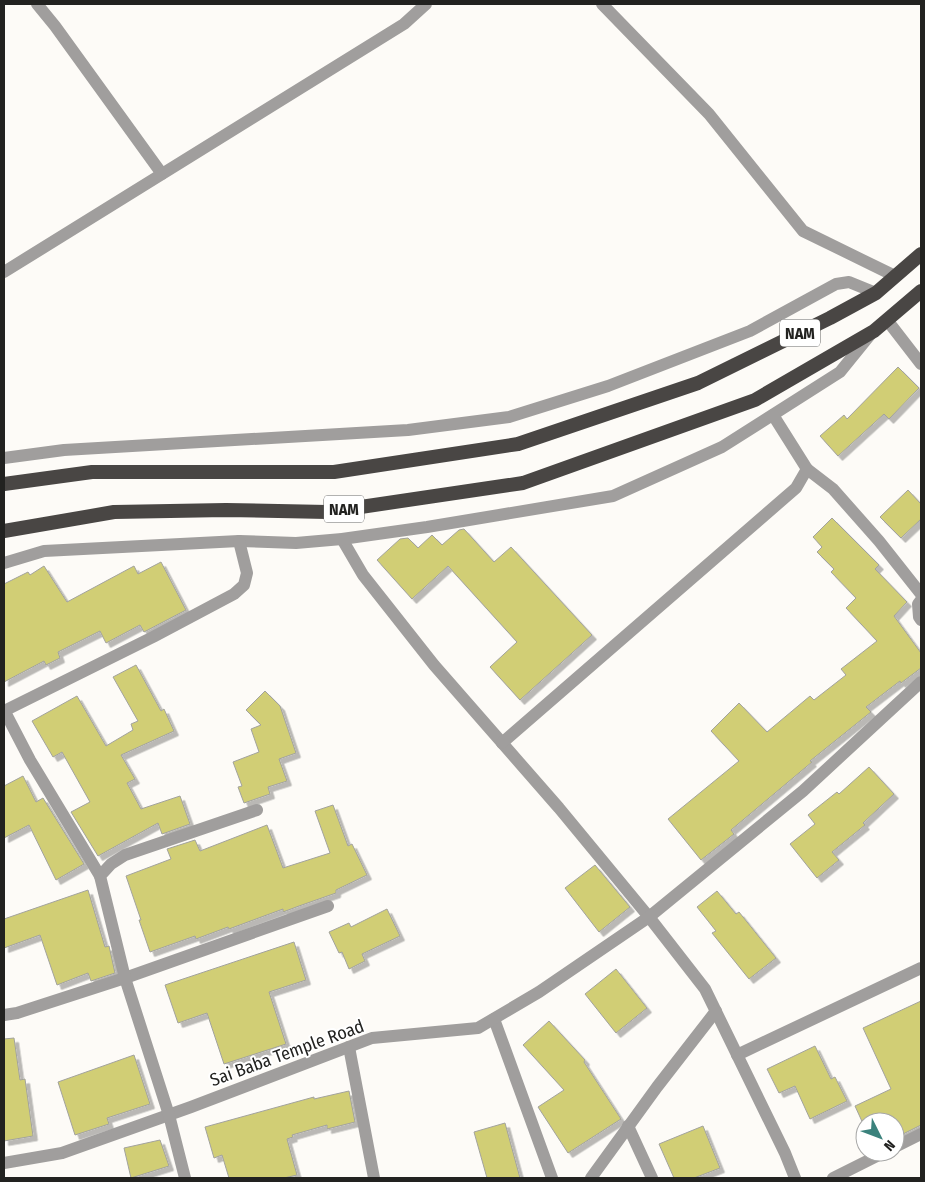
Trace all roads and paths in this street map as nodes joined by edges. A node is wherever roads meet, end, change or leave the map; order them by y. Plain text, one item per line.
1 (37, 4) edge
2 (426, 4) edge
3 (602, 4) edge
4 (162, 174) junction
5 (921, 254) edge
6 (4, 272) edge
7 (895, 276) junction
8 (921, 291) edge
9 (876, 293) junction
10 (886, 320) junction
11 (874, 331) junction
12 (921, 364) edge
13 (773, 415) junction
14 (4, 458) edge
15 (808, 469) junction
16 (4, 484) edge
17 (4, 531) edge
18 (342, 539) junction
19 (239, 541) junction
20 (4, 563) edge
21 (921, 594) edge
22 (921, 600) edge
23 (921, 620) edge
24 (921, 682) edge
25 (4, 710) edge
26 (502, 743) junction
27 (257, 810) dead end
28 (100, 876) junction
29 (328, 906) dead end
30 (649, 917) junction
31 (921, 968) edge
32 (125, 978) junction
33 (716, 1011) junction
34 (4, 1015) edge
35 (494, 1019) junction
36 (349, 1047) junction
37 (737, 1055) junction
38 (169, 1115) junction
39 (628, 1126) junction
40 (921, 1134) edge
41 (905, 1142) edge
42 (865, 1162) edge
43 (4, 1163) edge
44 (186, 1178) edge
45 (374, 1178) edge
46 (552, 1178) edge
47 (591, 1178) edge
48 (652, 1178) edge
49 (795, 1178) edge
50 (833, 1178) edge

1 - 4 street
2 - 4 street
3 - 7 street
4 - 6 street
5 - 7 highway, NAM
7 - 9 highway, NAM
8 - 10 highway, NAM
9 - 14 street
9 - 16 highway, NAM
10 - 11 highway, NAM
10 - 12 street
11 - 13 street
11 - 17 highway, NAM
13 - 15 street
13 - 18 street
15 - 21 street
15 - 26 street
18 - 19 street
18 - 26 street
19 - 20 street
19 - 25 street
22 - 23 street
24 - 30 street, Sai Baba Temple Road
25 - 28 street
26 - 30 street
27 - 28 street
28 - 32 street
29 - 32 street
30 - 33 street
30 - 35 street, Sai Baba Temple Road
31 - 37 street
32 - 34 street
32 - 38 street
33 - 37 street
33 - 39 street
35 - 36 street, Sai Baba Temple Road
35 - 46 street
36 - 38 street, Sai Baba Temple Road
36 - 45 street
37 - 49 street
38 - 43 street, Sai Baba Temple Road
38 - 44 street
39 - 47 street
39 - 48 street
40 - 41 street
42 - 50 street

